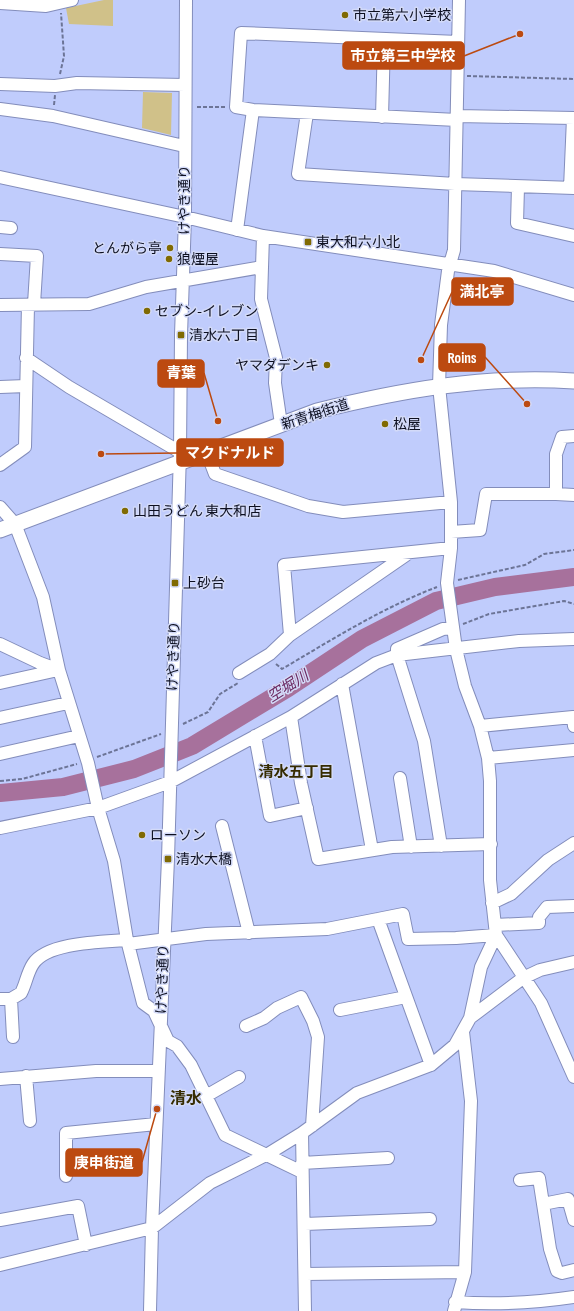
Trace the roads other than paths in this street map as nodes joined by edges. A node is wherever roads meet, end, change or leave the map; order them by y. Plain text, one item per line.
1 (186, 0) edge
2 (459, 0) edge
3 (66, 2) edge
4 (0, 3) edge
5 (384, 40) junction
6 (458, 42) junction
7 (0, 84) edge
8 (185, 85) junction
9 (0, 109) edge
10 (253, 110) junction
11 (307, 113) junction
12 (382, 117) junction
13 (457, 118) junction
14 (574, 118) edge
15 (184, 146) junction
16 (0, 177) edge
17 (455, 184) junction
18 (518, 187) junction
19 (572, 188) edge
20 (185, 217) junction
21 (237, 230) junction
22 (263, 236) junction
23 (574, 236) edge
24 (0, 254) edge
25 (451, 263) junction
26 (262, 267) junction
27 (182, 281) junction
28 (574, 295) edge
29 (0, 305) edge
30 (31, 305) junction
31 (26, 358) junction
32 (574, 381) edge
33 (26, 386) junction
34 (439, 386) junction
35 (0, 387) edge
36 (281, 424) junction
37 (574, 436) edge
38 (207, 453) junction
39 (180, 457) junction
40 (0, 465) edge
41 (556, 494) junction
42 (574, 495) edge
43 (451, 502) junction
44 (0, 507) edge
45 (15, 524) junction
46 (0, 530) edge
47 (451, 532) junction
48 (451, 548) junction
49 (407, 554) junction
50 (452, 627) junction
51 (290, 635) junction
52 (574, 639) edge
53 (0, 644) edge
54 (456, 649) junction
55 (397, 655) junction
56 (59, 670) junction
57 (240, 677) road end
58 (0, 683) edge
59 (342, 684) junction
60 (68, 703) junction
61 (291, 717) junction
62 (0, 718) edge
63 (480, 726) junction
64 (574, 726) edge
65 (79, 736) junction
66 (255, 736) junction
67 (574, 750) edge
68 (0, 754) edge
69 (488, 758) junction
70 (400, 778) dead end
71 (170, 779) junction
72 (98, 806) junction
73 (307, 808) junction
74 (222, 826) dead end
75 (0, 828) edge
76 (574, 843) edge
77 (491, 844) junction
78 (441, 846) junction
79 (411, 847) junction
80 (372, 850) junction
81 (492, 903) junction
82 (574, 906) edge
83 (378, 919) junction
84 (495, 930) junction
85 (249, 933) junction
86 (163, 939) junction
87 (128, 942) junction
88 (574, 962) edge
89 (523, 978) junction
90 (406, 997) junction
91 (6, 999) edge
92 (340, 1010) dead end
93 (470, 1018) junction
94 (160, 1022) junction
95 (246, 1026) dead end
96 (463, 1032) junction
97 (13, 1037) dead end
98 (431, 1065) junction
99 (572, 1070) edge
100 (158, 1071) junction
101 (26, 1076) junction
102 (239, 1077) dead end
103 (0, 1079) edge
104 (206, 1096) junction
105 (30, 1121) dead end
106 (156, 1124) junction
107 (312, 1126) junction
108 (302, 1133) junction
109 (268, 1154) junction
110 (388, 1158) dead end
111 (302, 1167) junction
112 (66, 1176) dead end
113 (520, 1180) dead end
114 (543, 1204) junction
115 (430, 1219) dead end
116 (0, 1220) edge
117 (574, 1220) edge
118 (305, 1224) junction
119 (152, 1228) junction
120 (86, 1245) junction
121 (0, 1265) edge
122 (574, 1270) edge
123 (466, 1272) junction
124 (305, 1274) junction
125 (574, 1297) edge
126 (455, 1307) edge
127 (500, 1308) edge
128 (150, 1311) edge
129 (305, 1311) edge

1 - 8 street, けやき通り
2 - 6 street
3 - 4 street
5 - 6 street
5 - 10 street
5 - 12 street
6 - 13 street
7 - 8 street
8 - 15 street, けやき通り
9 - 15 street
10 - 11 street
10 - 21 street
11 - 12 street
11 - 17 street
12 - 13 street
13 - 14 street
13 - 17 street
14 - 19 street
15 - 20 street, けやき通り
16 - 20 street
17 - 18 street
17 - 25 street
18 - 19 street
18 - 23 street
20 - 21 street
20 - 27 street, けやき通り
21 - 22 street
22 - 25 street
22 - 26 street
24 - 30 street
25 - 28 street
25 - 34 street
26 - 27 street
26 - 36 street
27 - 30 street
27 - 39 street, けやき通り
29 - 30 street
30 - 31 street
31 - 33 street
31 - 39 street
32 - 34 main road, 新青梅街道
33 - 35 street
33 - 40 street
34 - 36 main road, 新青梅街道
34 - 43 street
36 - 38 main road, 新青梅街道
37 - 41 street
38 - 39 main road, 新青梅街道
38 - 43 street
39 - 45 main road, 新青梅街道
39 - 71 street, けやき通り
41 - 42 street
41 - 47 street
43 - 47 street
44 - 45 street
45 - 46 main road, 新青梅街道
45 - 56 street
47 - 48 street
48 - 49 street
48 - 50 street
49 - 51 street
49 - 51 street
50 - 54 street
50 - 55 street
51 - 57 street
52 - 54 street
53 - 56 street
54 - 55 street
54 - 63 street
55 - 59 street
55 - 78 street
56 - 58 street
56 - 60 street
59 - 61 street
59 - 80 street
60 - 62 street
60 - 65 street
61 - 66 street
61 - 73 street
63 - 64 street
63 - 69 street
65 - 68 street
65 - 72 street
66 - 71 street
66 - 73 street
67 - 69 street
69 - 77 street
70 - 79 street
71 - 72 street
71 - 86 street, けやき通り
72 - 75 street
72 - 87 street
73 - 80 street
74 - 85 street
76 - 81 street
77 - 78 street
77 - 81 street
78 - 79 street
79 - 80 street
81 - 84 street
82 - 84 street
83 - 84 street
83 - 85 street
83 - 90 street
84 - 89 street
84 - 93 street
85 - 86 street
86 - 87 street
86 - 94 street, けやき通り
87 - 91 street
87 - 94 street
88 - 89 street
89 - 93 street
89 - 99 street
90 - 92 street
90 - 98 street
91 - 97 street
93 - 96 street
94 - 100 street, けやき通り
94 - 104 street
95 - 107 street
96 - 98 street
96 - 123 street
98 - 107 street
100 - 101 street
100 - 106 street, けやき通り
101 - 103 street
101 - 105 street
102 - 104 street
104 - 109 street
106 - 112 street
106 - 119 street, けやき通り
107 - 108 street
108 - 109 street
108 - 111 street
109 - 111 street
109 - 119 street
110 - 111 street
111 - 118 street
113 - 114 street
114 - 117 street
114 - 122 street
115 - 118 street
116 - 120 street
118 - 124 street
119 - 120 street
119 - 128 street, けやき通り
120 - 121 street
123 - 124 street
123 - 126 street
124 - 129 street
125 - 127 street
126 - 127 street

